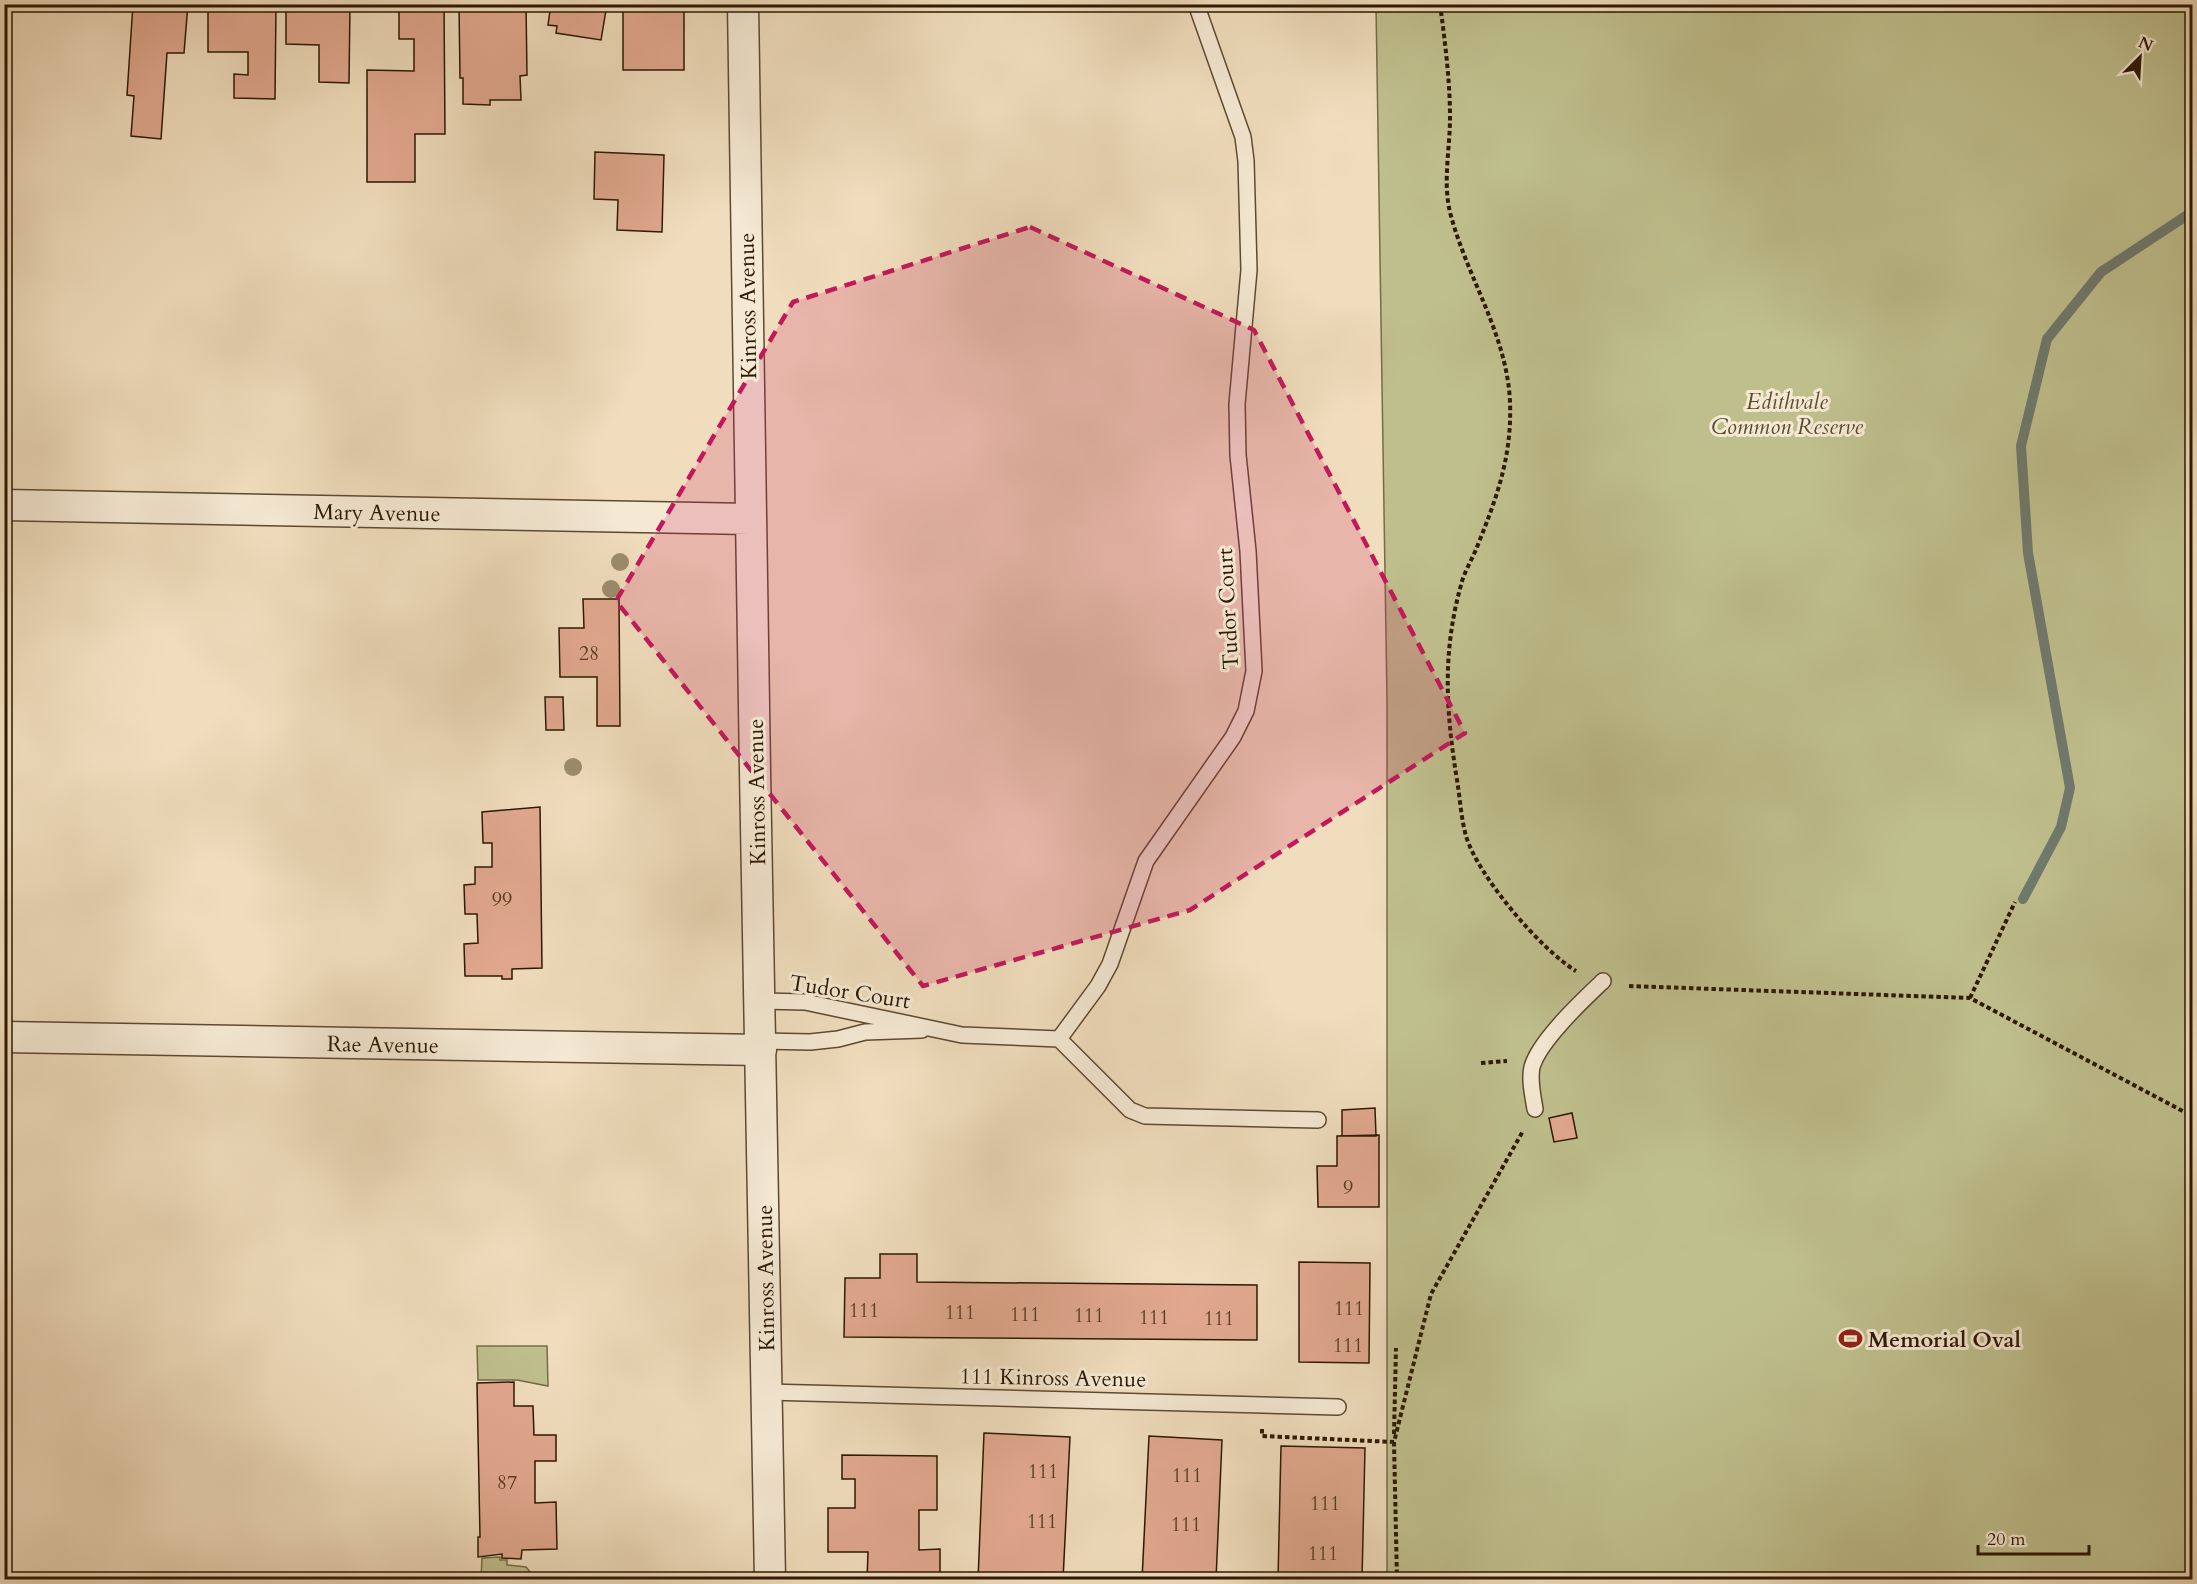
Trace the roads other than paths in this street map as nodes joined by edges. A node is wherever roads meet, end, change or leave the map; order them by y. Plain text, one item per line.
1 (743, 4) edge
2 (1196, 4) edge
3 (4, 505) edge
4 (749, 519) junction
5 (1603, 981) road end
6 (761, 1002) junction
7 (931, 1029) junction
8 (4, 1037) edge
9 (1059, 1039) junction
10 (762, 1046) junction
11 (1535, 1109) road end
12 (1318, 1120) dead end
13 (767, 1392) junction
14 (1338, 1407) dead end
15 (770, 1580) edge

1 - 4 street, Kinross Avenue
2 - 9 lane, Tudor Court
3 - 4 street, Mary Avenue
4 - 6 street, Kinross Avenue
5 - 11 lane
6 - 7 lane, Tudor Court
6 - 10 street, Kinross Avenue
7 - 9 lane, Tudor Court
7 - 10 lane, Tudor Court
8 - 10 street, Rae Avenue
9 - 12 lane
10 - 13 street, Kinross Avenue
13 - 14 lane, 111 Kinross Avenue
13 - 15 street, Kinross Avenue

